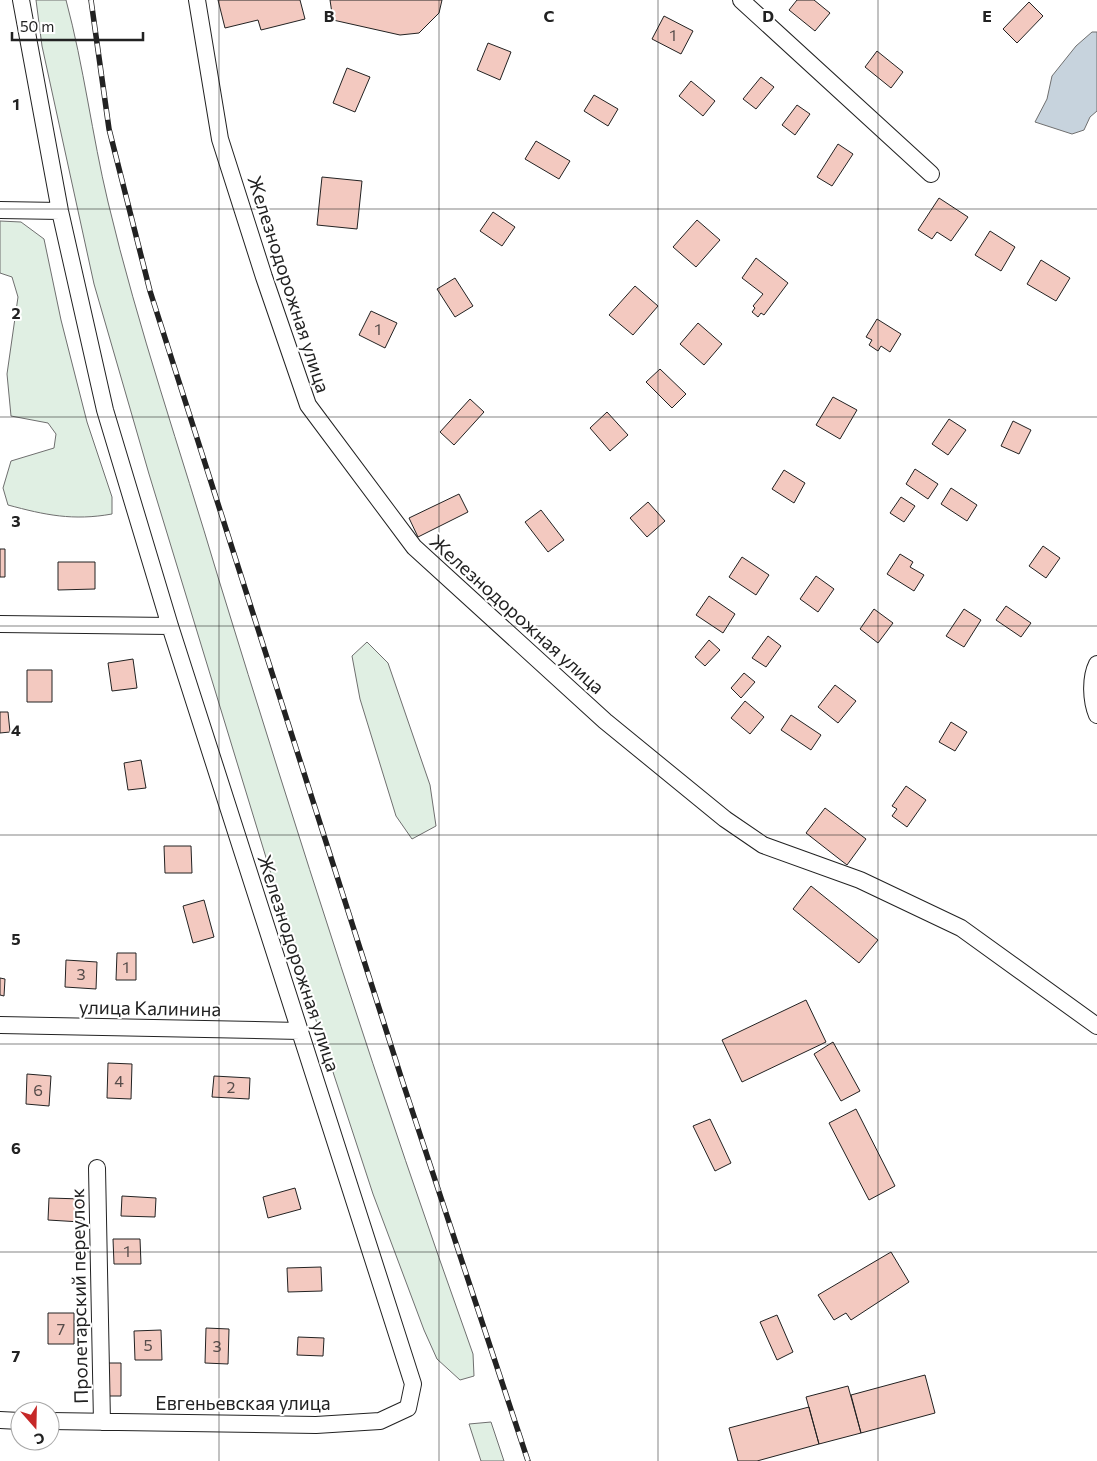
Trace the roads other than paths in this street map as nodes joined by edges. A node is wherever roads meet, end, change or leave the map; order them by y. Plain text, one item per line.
1 (21, 0) edge
2 (197, 0) edge
3 (741, 0) edge
4 (931, 174) dead end
5 (0, 210) edge
6 (60, 211) junction
7 (0, 624) edge
8 (170, 626) junction
9 (1097, 664) edge
10 (1097, 715) edge
11 (0, 1025) edge
12 (1097, 1026) edge
13 (300, 1030) junction
14 (97, 1168) dead end
15 (413, 1384) joint
16 (60, 1421) edge
17 (102, 1422) junction

1 - 6 street, Железнодорожная улица
2 - 12 street, Железнодорожная улица
3 - 4 street
5 - 6 street
6 - 8 street, Железнодорожная улица
7 - 8 street
8 - 13 street, Железнодорожная улица
9 - 10 street
11 - 13 street, улица Калинина
13 - 15 street, Железнодорожная улица
14 - 17 street, Пролетарский переулок
15 - 17 street, Евгеньевская улица
16 - 17 street, Евгеньевская улица

